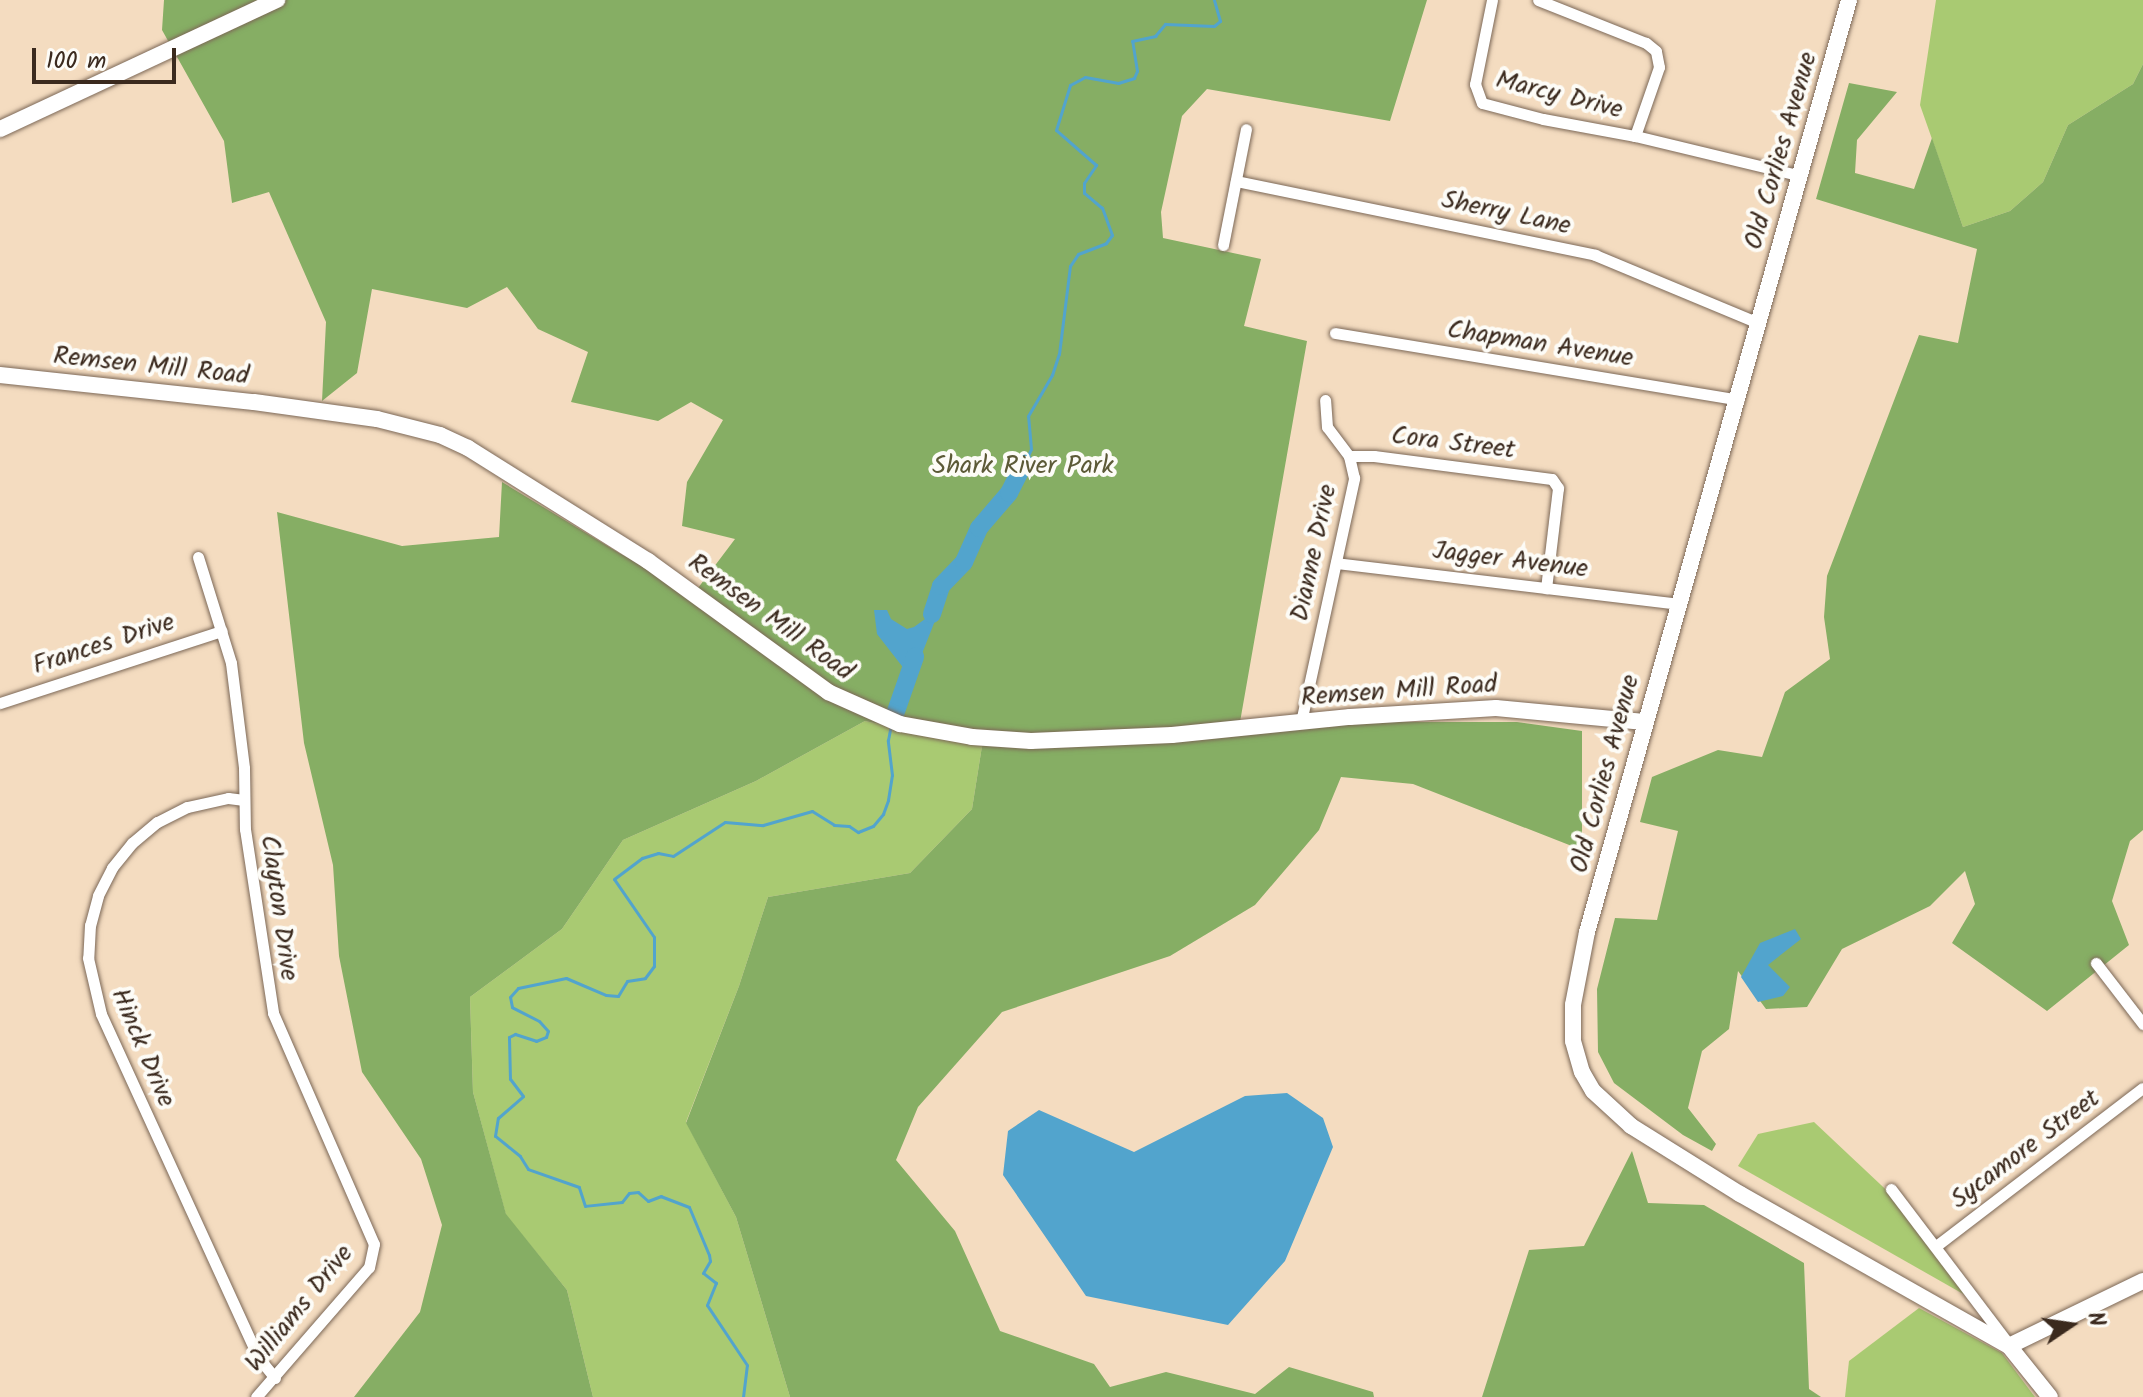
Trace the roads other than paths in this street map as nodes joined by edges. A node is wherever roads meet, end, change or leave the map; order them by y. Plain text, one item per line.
1 (277, 0) edge
2 (1492, 0) edge
3 (1538, 0) edge
4 (1846, 1) edge
5 (0, 129) edge
6 (1246, 129) dead end
7 (1635, 136) junction
8 (1798, 175) junction
9 (1236, 181) junction
10 (1223, 245) dead end
11 (1758, 323) junction
12 (1335, 333) dead end
13 (0, 375) edge
14 (1325, 400) dead end
15 (1738, 400) junction
16 (1349, 456) junction
17 (198, 557) dead end
18 (1336, 563) junction
19 (1546, 588) junction
20 (1679, 604) junction
21 (222, 631) junction
22 (0, 703) edge
23 (1301, 722) junction
24 (1644, 722) junction
25 (244, 800) junction
26 (2096, 963) dead end
27 (2143, 1024) edge
28 (2143, 1088) edge
29 (1891, 1189) dead end
30 (1936, 1246) junction
31 (374, 1248) joint
32 (2143, 1281) edge
33 (2009, 1346) junction
34 (275, 1378) junction
35 (256, 1397) edge
36 (2050, 1397) edge

1 - 5 street
2 - 7 street, Marcy Drive
3 - 7 street, Marcy Drive
4 - 8 street, Old Corlies Avenue
6 - 9 street
7 - 8 street, Marcy Drive
8 - 11 street, Old Corlies Avenue
9 - 10 street
9 - 11 street, Sherry Lane
11 - 15 street, Old Corlies Avenue
12 - 15 street, Chapman Avenue
13 - 23 street, Remsen Mill Road
14 - 16 street, Dianne Drive
15 - 20 street, Old Corlies Avenue
16 - 18 street, Dianne Drive
16 - 19 street, Cora Street
17 - 21 street, Clayton Drive
18 - 19 street, Jagger Avenue
18 - 23 street, Dianne Drive
19 - 20 street, Jagger Avenue
20 - 24 street, Old Corlies Avenue
21 - 22 street, Frances Drive
21 - 25 street, Clayton Drive
23 - 24 street, Remsen Mill Road
24 - 33 street, Old Corlies Avenue
25 - 31 street, Clayton Drive
25 - 34 street, Hinck Drive
26 - 27 street
28 - 30 street, Sycamore Street
29 - 30 street, Old Corlies Avenue
30 - 33 street, Old Corlies Avenue
31 - 34 street, Williams Drive
32 - 33 street
33 - 36 street, Old Corlies Avenue
34 - 35 street, Williams Drive

